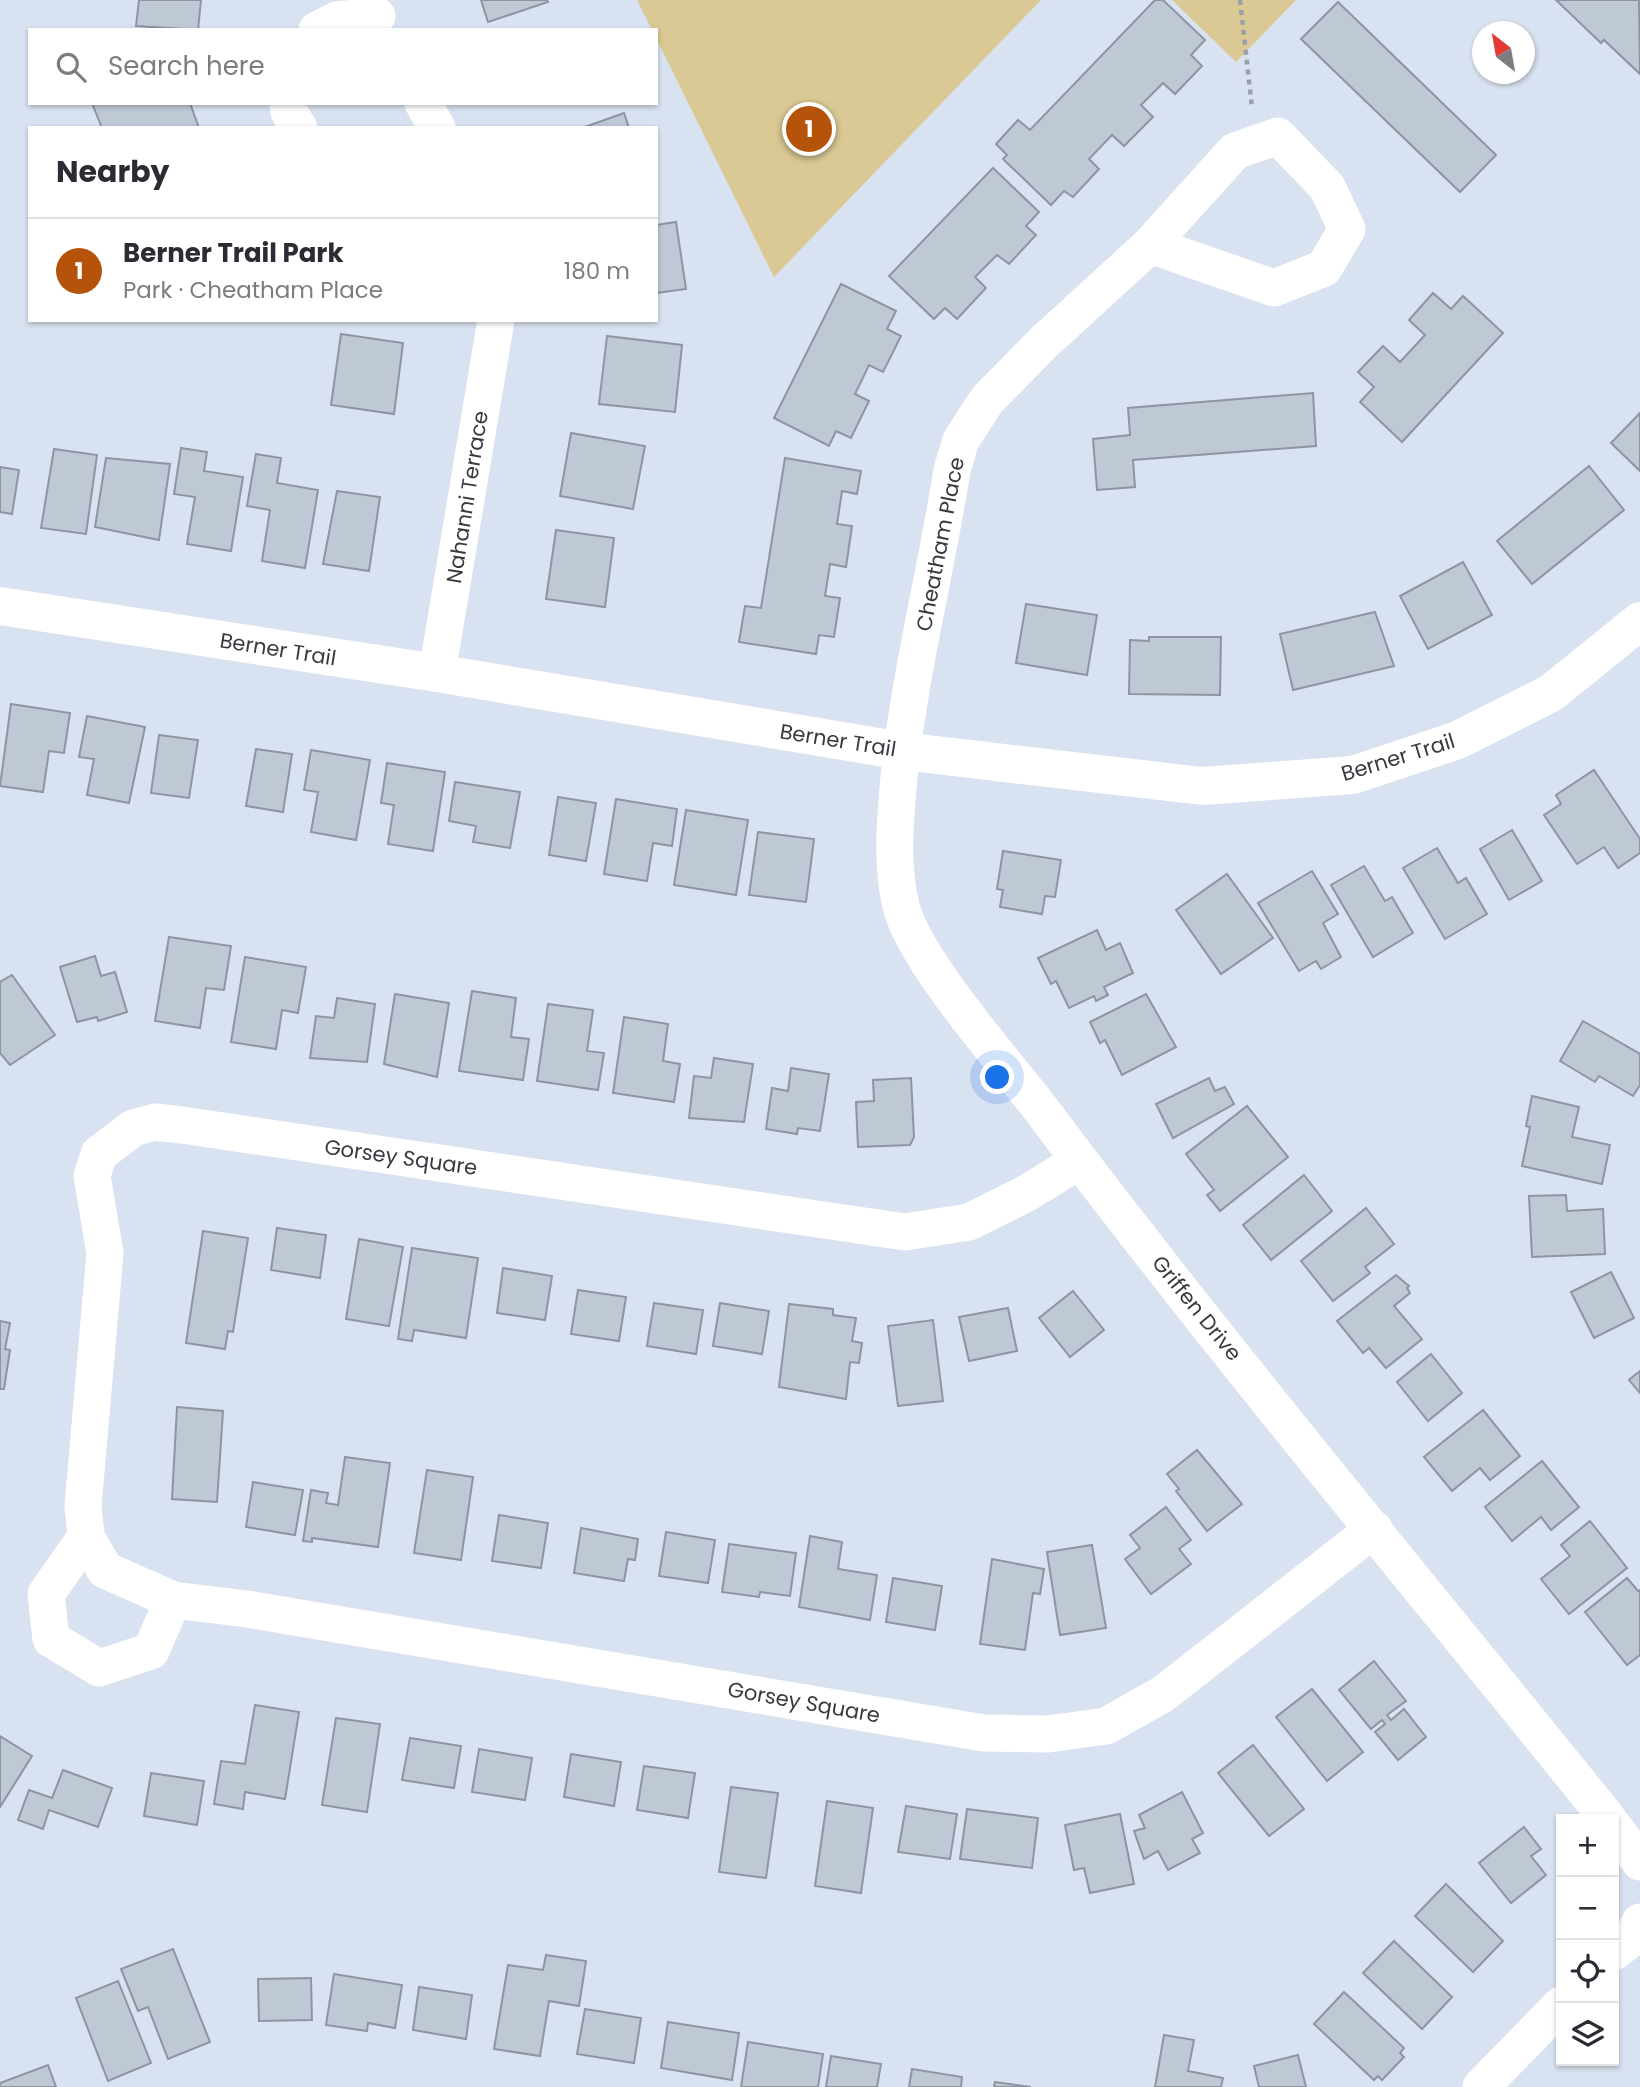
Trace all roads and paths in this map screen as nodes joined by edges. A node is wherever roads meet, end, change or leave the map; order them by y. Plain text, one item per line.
1 (1240, 0) edge
2 (378, 15) edge
3 (321, 28) edge
4 (288, 105) edge
5 (424, 105) edge
6 (298, 126) edge
7 (436, 126) edge
8 (1255, 144) junction
9 (1150, 245) junction
10 (496, 322) edge
11 (0, 606) edge
12 (1640, 621) edge
13 (437, 673) junction
14 (902, 751) junction
15 (1079, 1161) junction
16 (1374, 1529) junction
17 (86, 1537) junction
18 (173, 1601) junction
19 (1604, 1814) edge
20 (1619, 1834) edge
21 (1640, 1862) edge
22 (1640, 1922) edge
23 (1619, 1948) edge
24 (1556, 2010) edge
25 (1481, 2087) edge

1 - 8 path
2 - 3 street
4 - 6 street
5 - 7 street
8 - 9 street, Cheatham Place
8 - 9 street, Cheatham Place
9 - 14 street, Cheatham Place
10 - 13 street, Nahanni Terrace
11 - 13 street, Berner Trail
12 - 14 street, Berner Trail
13 - 14 street, Berner Trail
14 - 15 street, Griffen Drive
15 - 16 street, Griffen Drive
15 - 17 street, Gorsey Square
16 - 18 street, Gorsey Square
16 - 19 street, Griffen Drive
17 - 18 street, Gorsey Square
17 - 18 street
20 - 21 street
22 - 23 street
24 - 25 street

